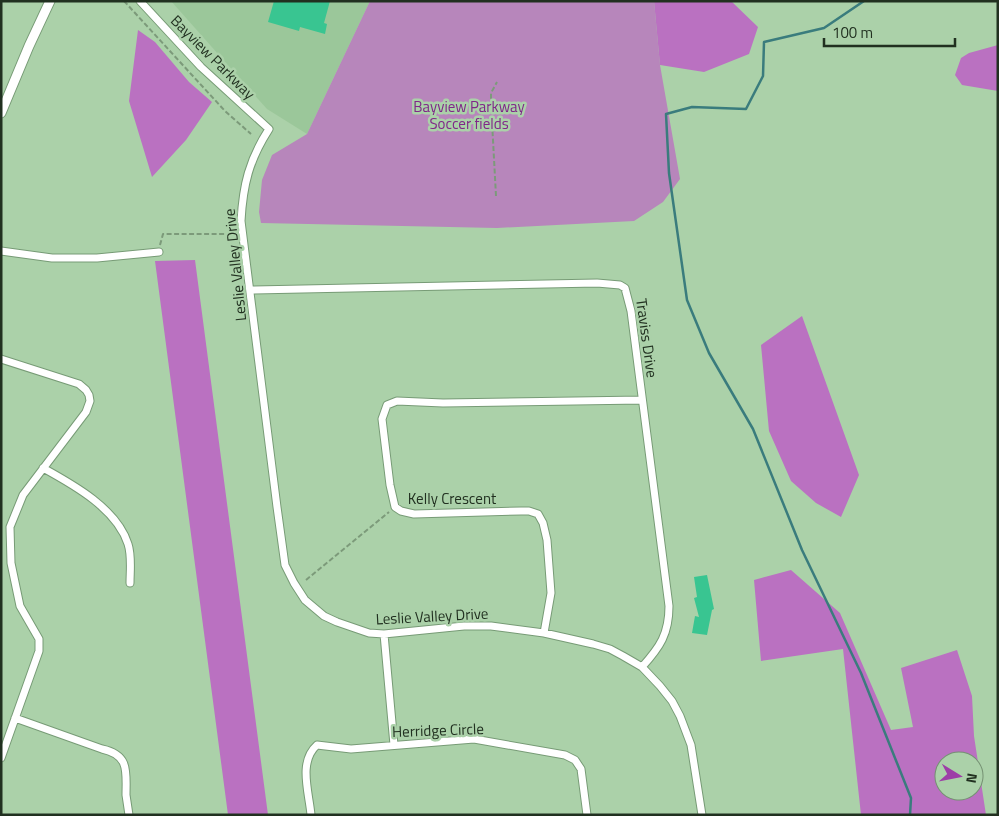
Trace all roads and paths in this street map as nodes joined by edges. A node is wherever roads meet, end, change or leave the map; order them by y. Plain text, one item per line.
1 (50, 1) edge
2 (124, 1) edge
3 (140, 1) edge
4 (497, 82) dead end
5 (1, 113) edge
6 (269, 129) joint
7 (252, 134) dead end
8 (496, 196) dead end
9 (231, 234) dead end
10 (1, 251) edge
11 (159, 252) joint
12 (250, 290) junction
13 (1, 359) edge
14 (642, 400) junction
15 (43, 468) junction
16 (395, 508) junction
17 (306, 580) dead end
18 (130, 583) dead end
19 (384, 634) junction
20 (544, 634) junction
21 (642, 668) junction
22 (16, 718) junction
23 (394, 745) junction
24 (1, 758) edge
25 (129, 815) edge
26 (311, 815) edge
27 (587, 815) edge
28 (702, 815) edge

1 - 5 street
2 - 7 path
3 - 6 street, Bayview Parkway
4 - 8 path
6 - 12 street, Leslie Valley Drive
9 - 11 path
10 - 11 street
12 - 14 street, Traviss Drive
12 - 19 street, Leslie Valley Drive
13 - 15 street
14 - 16 street, Kelly Crescent
14 - 21 street, Traviss Drive
15 - 18 street
15 - 22 street
16 - 17 path
16 - 20 street, Kelly Crescent
19 - 20 street, Leslie Valley Drive
19 - 23 street
20 - 21 street, Leslie Valley Drive
21 - 28 street, Leslie Valley Drive
22 - 24 street
22 - 25 street
23 - 26 street, Herridge Circle
23 - 27 street, Herridge Circle

